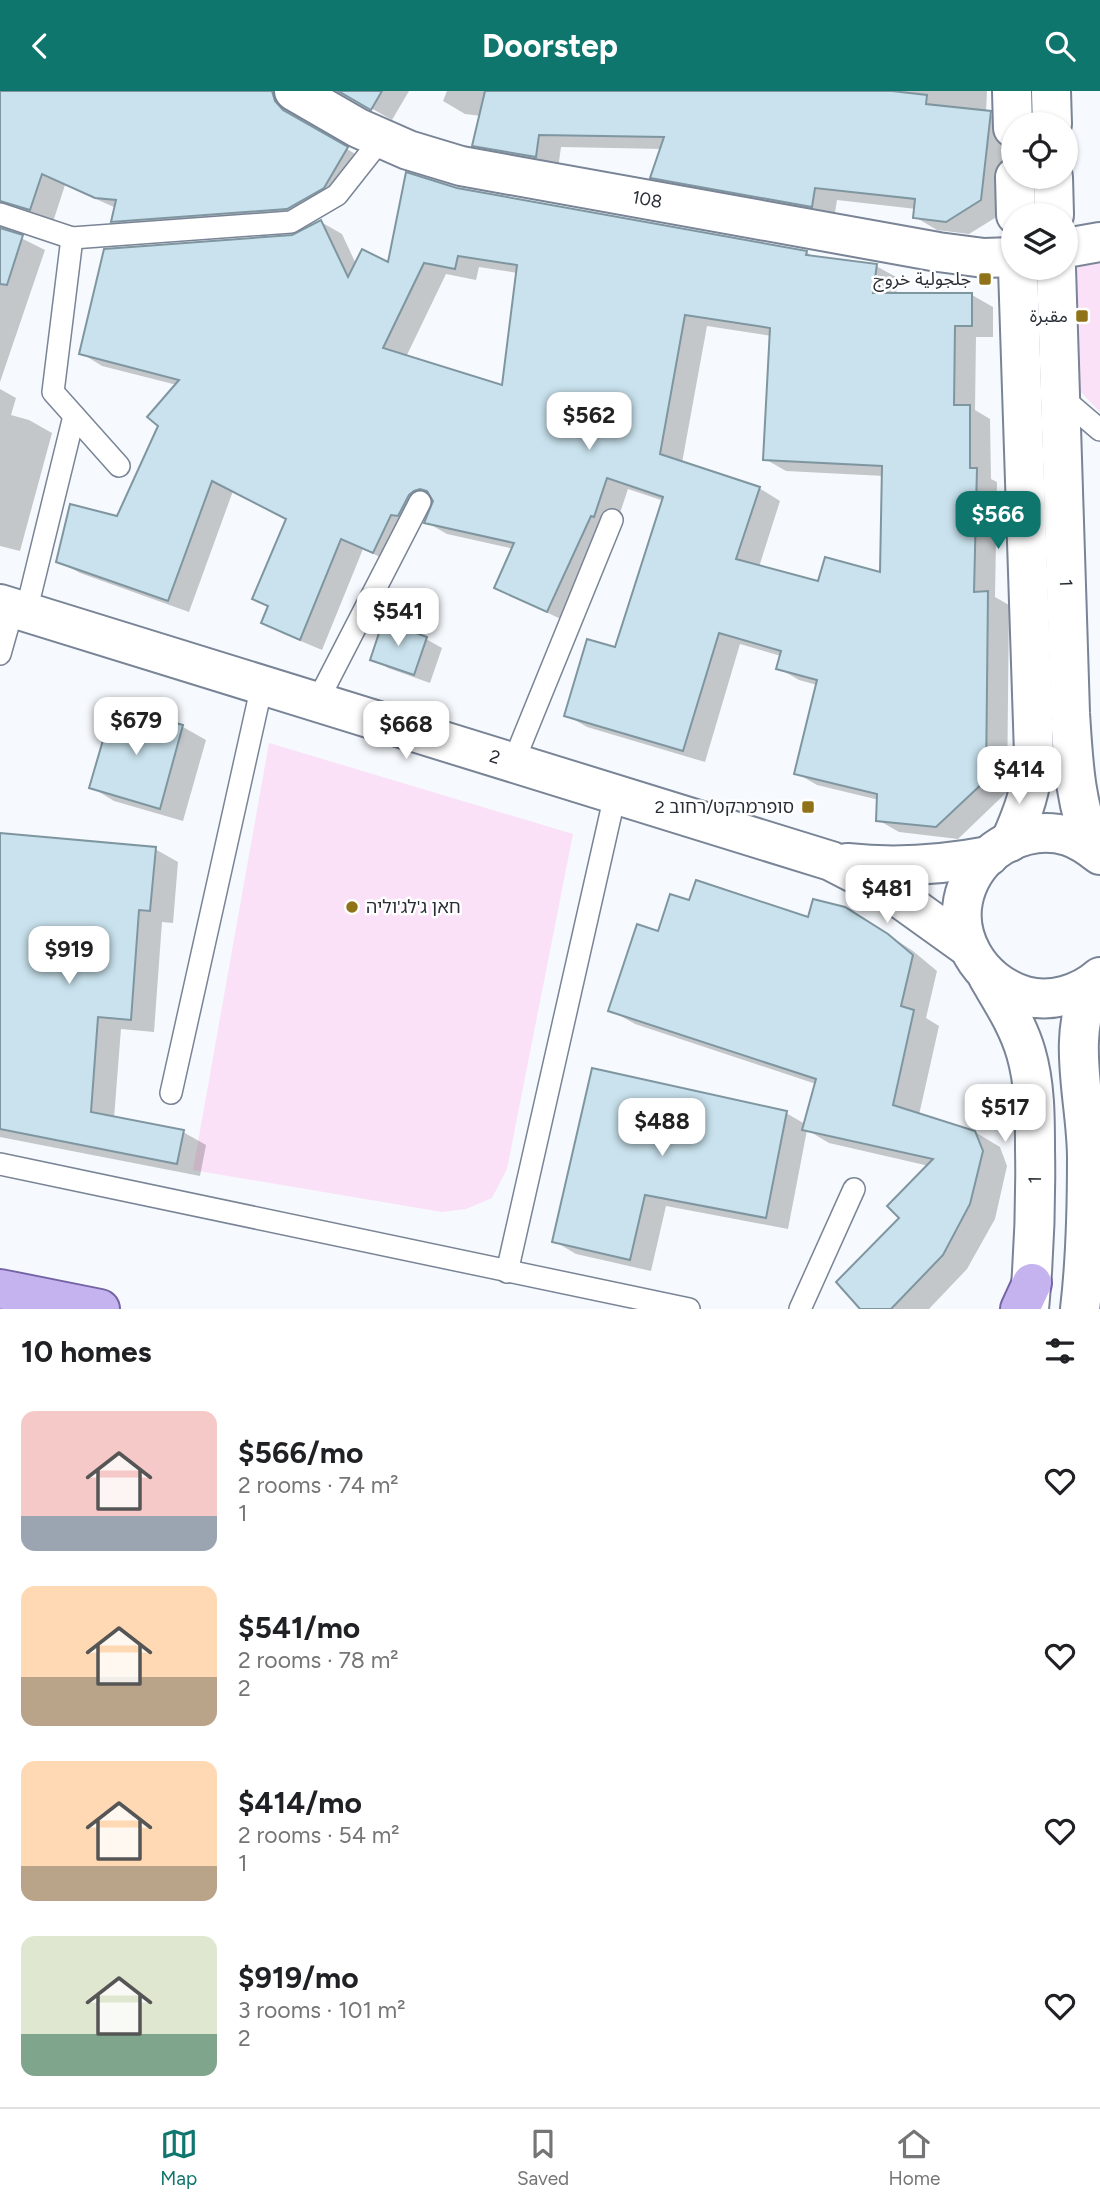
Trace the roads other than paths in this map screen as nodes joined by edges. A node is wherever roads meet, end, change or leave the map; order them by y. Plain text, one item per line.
1 (293, 91) edge
2 (1012, 91) edge
3 (1051, 91) edge
4 (1013, 112) edge
5 (1052, 112) edge
6 (382, 138) junction
7 (0, 214) edge
8 (72, 238) junction
9 (1100, 241) edge
10 (1078, 246) edge
11 (1001, 257) edge
12 (1018, 280) edge
13 (1056, 280) edge
14 (1059, 395) junction
15 (74, 417) junction
16 (1100, 430) edge
17 (119, 466) dead end
18 (420, 502) dead end
19 (612, 520) dead end
20 (13, 608) edge
21 (0, 654) edge
22 (262, 685) junction
23 (317, 702) junction
24 (513, 763) junction
25 (615, 795) junction
26 (999, 849) junction
27 (1098, 853) edge
28 (831, 861) junction
29 (978, 962) junction
30 (1097, 980) edge
31 (1100, 1073) edge
32 (171, 1093) dead end
33 (1083, 1114) junction
34 (0, 1164) edge
35 (854, 1189) dead end
36 (507, 1272) junction
37 (0, 1289) edge
38 (1027, 1300) edge
39 (100, 1309) edge
40 (689, 1309) edge
41 (800, 1309) edge
42 (1080, 1309) edge

1 - 6 main road, 108
2 - 4 main road
3 - 5 main road
6 - 8 lane
6 - 11 main road, 108
7 - 8 lane
8 - 15 lane
9 - 10 main road
12 - 26 main road
13 - 14 main road, 1
14 - 16 lane
14 - 27 main road, 1
15 - 17 lane
15 - 20 lane
18 - 23 lane
19 - 24 lane
20 - 21 lane
20 - 22 main road, 2
22 - 23 main road, 2
22 - 32 lane
23 - 24 main road, 2
24 - 25 main road, 2
25 - 28 main road, 2
25 - 36 lane
26 - 27 main road, 2
26 - 28 main road, 2
26 - 29 main road
28 - 29 main road, 2
29 - 30 main road, 2
29 - 38 main road, 1
30 - 33 main road
31 - 33 main road
33 - 42 main road
34 - 36 lane
35 - 41 lane
36 - 40 lane
37 - 39 main road

